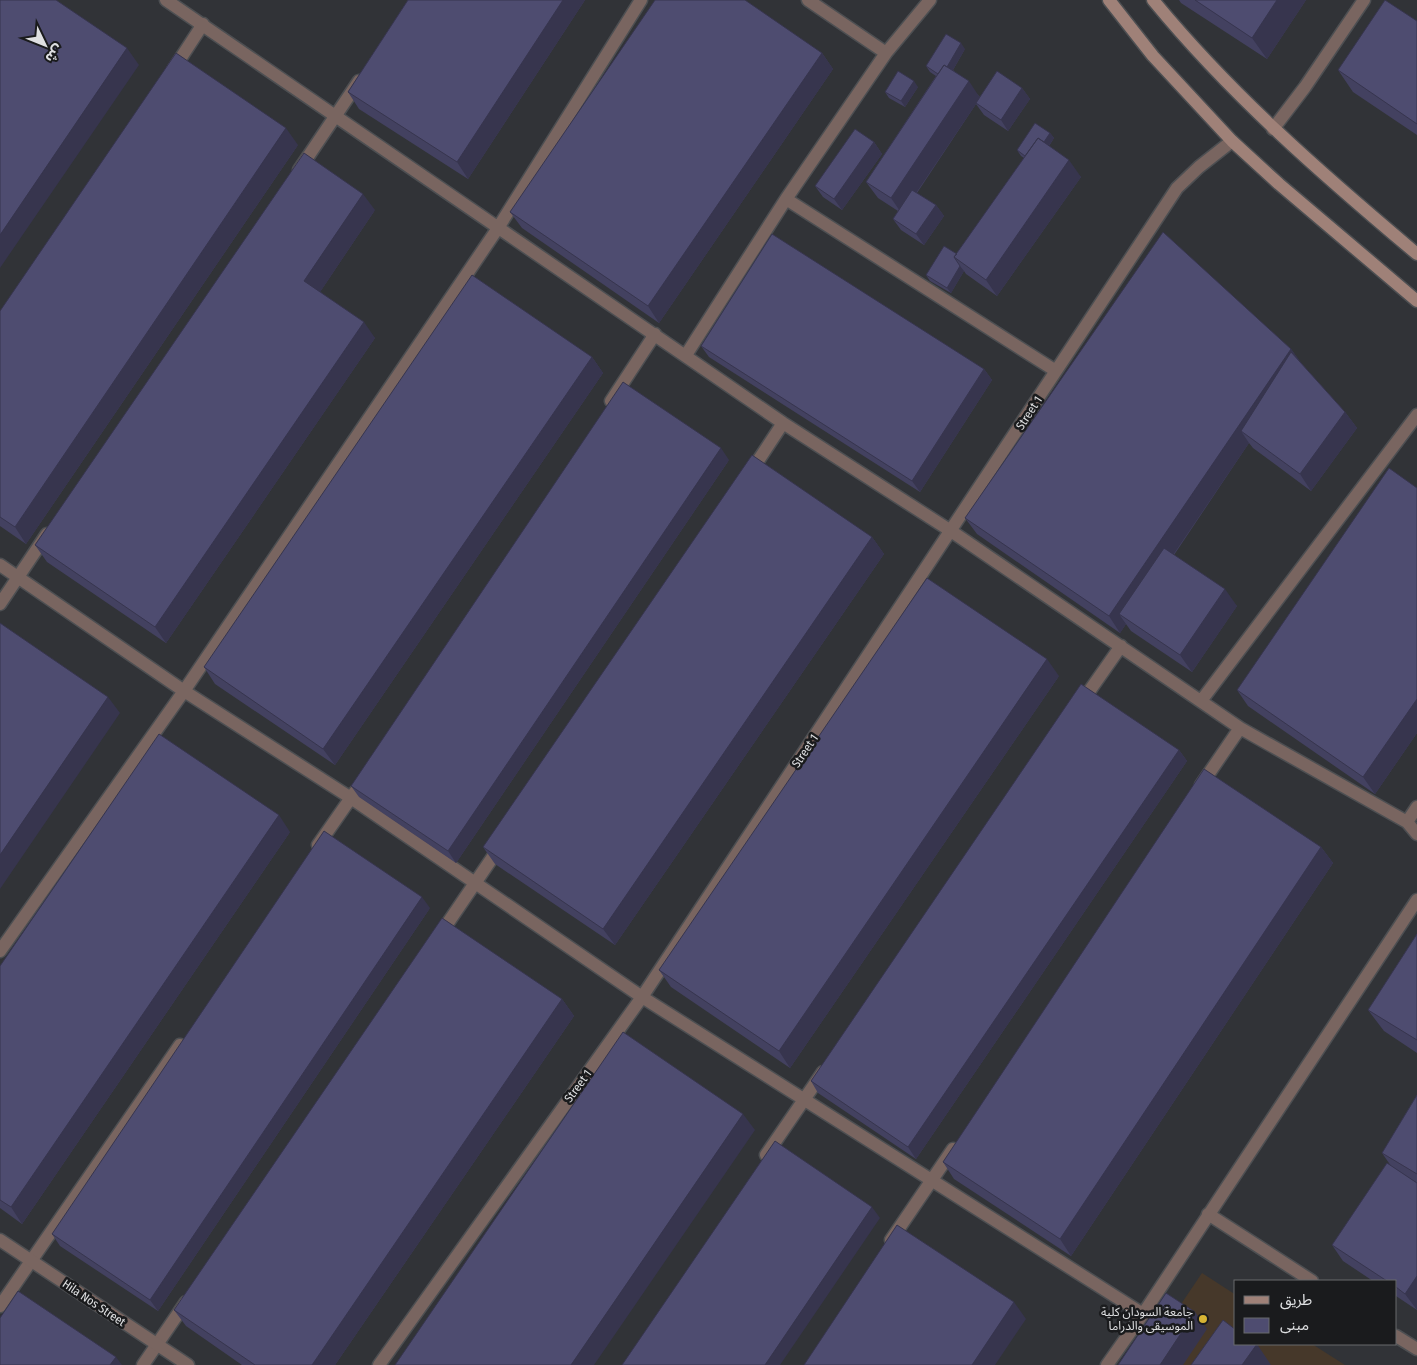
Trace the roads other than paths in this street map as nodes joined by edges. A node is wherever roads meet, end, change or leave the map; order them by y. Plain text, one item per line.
1 (166, 0) edge
2 (641, 0) edge
3 (808, 0) edge
4 (930, 0) edge
5 (1110, 0) edge
6 (1153, 0) edge
7 (1364, 0) edge
8 (203, 24) junction
9 (886, 53) junction
10 (367, 70) edge
11 (165, 83) edge
12 (335, 116) junction
13 (1273, 129) junction
14 (1232, 141) junction
15 (290, 182) edge
16 (786, 199) junction
17 (498, 228) junction
18 (1417, 254) edge
19 (1417, 301) edge
20 (655, 334) junction
21 (686, 355) junction
22 (1056, 371) junction
23 (606, 408) edge
24 (1417, 415) edge
25 (783, 423) junction
26 (745, 480) edge
27 (52, 528) edge
28 (951, 530) junction
29 (0, 565) edge
30 (18, 577) junction
31 (0, 604) edge
32 (1121, 646) junction
33 (184, 690) junction
34 (1202, 701) junction
35 (1076, 711) edge
36 (1240, 728) junction
37 (362, 782) edge
38 (1195, 794) edge
39 (351, 798) junction
40 (1417, 807) edge
41 (1407, 822) junction
42 (1417, 834) edge
43 (508, 835) edge
44 (311, 855) edge
45 (475, 884) junction
46 (1417, 900) edge
47 (430, 949) edge
48 (0, 951) edge
49 (642, 997) junction
50 (188, 1034) edge
51 (833, 1058) edge
52 (805, 1099) junction
53 (960, 1140) edge
54 (760, 1163) edge
55 (932, 1181) junction
56 (1208, 1214) junction
57 (0, 1240) edge
58 (882, 1253) edge
59 (31, 1261) junction
60 (1310, 1280) edge
61 (196, 1288) edge
62 (0, 1306) edge
63 (1143, 1314) junction
64 (1397, 1337) edge
65 (156, 1345) junction
66 (1417, 1350) edge
67 (143, 1365) edge
68 (188, 1365) edge
69 (379, 1365) edge
70 (1107, 1365) edge

1 - 8 street
2 - 17 street
3 - 9 street
4 - 9 street
5 - 14 main road
6 - 13 main road
7 - 13 street
8 - 11 street
8 - 12 street
9 - 16 street
10 - 12 street
12 - 15 street
12 - 17 street
13 - 18 main road
14 - 19 main road
14 - 22 street, Street 1
16 - 21 street
16 - 22 street
17 - 20 street
17 - 33 street
20 - 21 street
20 - 23 street
21 - 25 street
22 - 28 street, Street 1
24 - 34 street
25 - 26 street
25 - 28 street
27 - 30 street
28 - 32 street
28 - 49 street, Street 1
29 - 30 street
30 - 31 street
30 - 33 street
32 - 34 street
32 - 35 street
33 - 39 street
33 - 48 street
34 - 36 street
36 - 38 street
36 - 41 street
37 - 39 street
39 - 44 street
39 - 45 street
40 - 41 street
41 - 42 street
43 - 45 street
45 - 47 street
45 - 49 street
46 - 56 street
49 - 52 street
49 - 69 street, Street 1
50 - 59 street
51 - 52 street
52 - 54 street
52 - 55 street
53 - 55 street
55 - 58 street
55 - 63 street
56 - 60 street
56 - 63 street
57 - 59 street, Hila Nos Street
59 - 62 street
59 - 65 street, Hila Nos Street
61 - 65 street
63 - 70 street
64 - 66 street
65 - 67 street
65 - 68 street, Hila Nos Street

